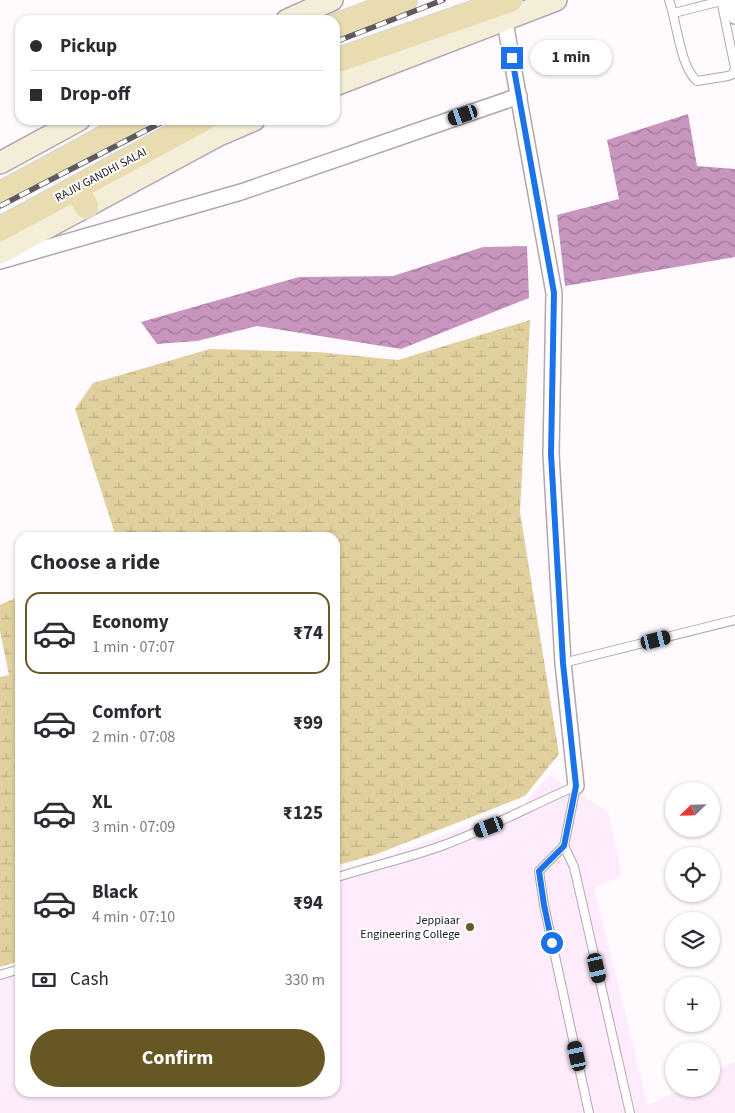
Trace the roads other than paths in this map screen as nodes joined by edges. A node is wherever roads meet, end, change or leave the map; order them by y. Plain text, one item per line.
1 (332, 0) edge
2 (404, 0) edge
3 (556, 0) edge
4 (669, 0) edge
5 (724, 0) edge
6 (504, 6) edge
7 (674, 13) junction
8 (298, 15) edge
9 (735, 16) edge
10 (340, 24) edge
11 (340, 59) edge
12 (340, 83) edge
13 (518, 96) junction
14 (70, 125) edge
15 (128, 125) edge
16 (194, 125) edge
17 (243, 125) edge
18 (0, 163) edge
19 (0, 194) edge
20 (82, 197) junction
21 (0, 229) edge
22 (0, 253) edge
23 (0, 262) edge
24 (735, 620) edge
25 (563, 663) junction
26 (576, 786) junction
27 (564, 846) junction
28 (340, 876) edge
29 (15, 970) edge
30 (0, 975) edge
31 (590, 1113) edge
32 (630, 1113) edge

1 - 8 street
2 - 10 main road
3 - 6 street
4 - 7 lane
5 - 7 lane
5 - 7 lane
5 - 9 street
6 - 11 main road
6 - 12 street
6 - 13 street
13 - 23 street
13 - 25 street
14 - 18 street
15 - 19 main road
16 - 20 main road, RAJIV GANDHI SALAI
17 - 20 street
20 - 21 main road, RAJIV GANDHI SALAI
20 - 22 street
24 - 25 lane
25 - 26 street
26 - 27 lane
26 - 28 lane
27 - 31 lane
27 - 32 lane
29 - 30 lane

